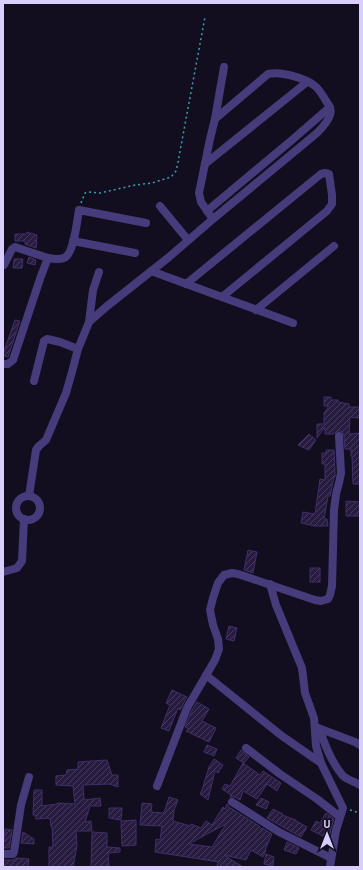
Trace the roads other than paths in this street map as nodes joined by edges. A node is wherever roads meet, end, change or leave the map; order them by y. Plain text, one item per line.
1 (224, 67) dead end
2 (307, 82) junction
3 (330, 107) junction
4 (215, 119) junction
5 (204, 164) junction
6 (160, 206) dead end
7 (207, 211) junction
8 (213, 219) junction
9 (146, 223) dead end
10 (188, 240) junction
11 (73, 241) junction
12 (334, 246) dead end
13 (135, 253) dead end
14 (48, 258) junction
15 (4, 265) edge
16 (151, 271) junction
17 (99, 272) dead end
18 (186, 284) junction
19 (222, 297) junction
20 (256, 310) junction
21 (89, 322) junction
22 (294, 323) dead end
23 (78, 349) junction
24 (3, 364) edge
25 (34, 381) dead end
26 (339, 436) dead end
27 (29, 496) junction
28 (24, 519) junction
29 (3, 572) edge
30 (270, 584) junction
31 (206, 675) junction
32 (318, 728) junction
33 (360, 745) edge
34 (246, 748) dead end
35 (321, 763) junction
36 (29, 777) dead end
37 (157, 786) dead end
38 (360, 786) edge
39 (232, 802) dead end
40 (340, 816) junction
41 (3, 854) edge
42 (331, 858) junction
43 (330, 867) edge

1 - 4 street
2 - 3 street
2 - 4 street
2 - 5 street
3 - 7 street
3 - 8 street
4 - 5 street
5 - 7 street
6 - 10 street
7 - 8 street
8 - 10 street
9 - 11 street
10 - 16 street
11 - 13 street
11 - 14 street
12 - 20 street
14 - 15 street
14 - 24 street
16 - 18 street
16 - 21 street
17 - 21 street
18 - 19 street
18 - 19 street
19 - 20 street
20 - 22 street
21 - 23 street
23 - 25 street
23 - 27 street
26 - 30 street
27 - 28 street
27 - 28 street
28 - 29 street
30 - 31 street
30 - 32 street
31 - 35 street
31 - 37 street
32 - 33 street
32 - 35 street
32 - 38 street
34 - 40 street
35 - 40 street
36 - 41 street
39 - 42 street
40 - 42 street
42 - 43 street

